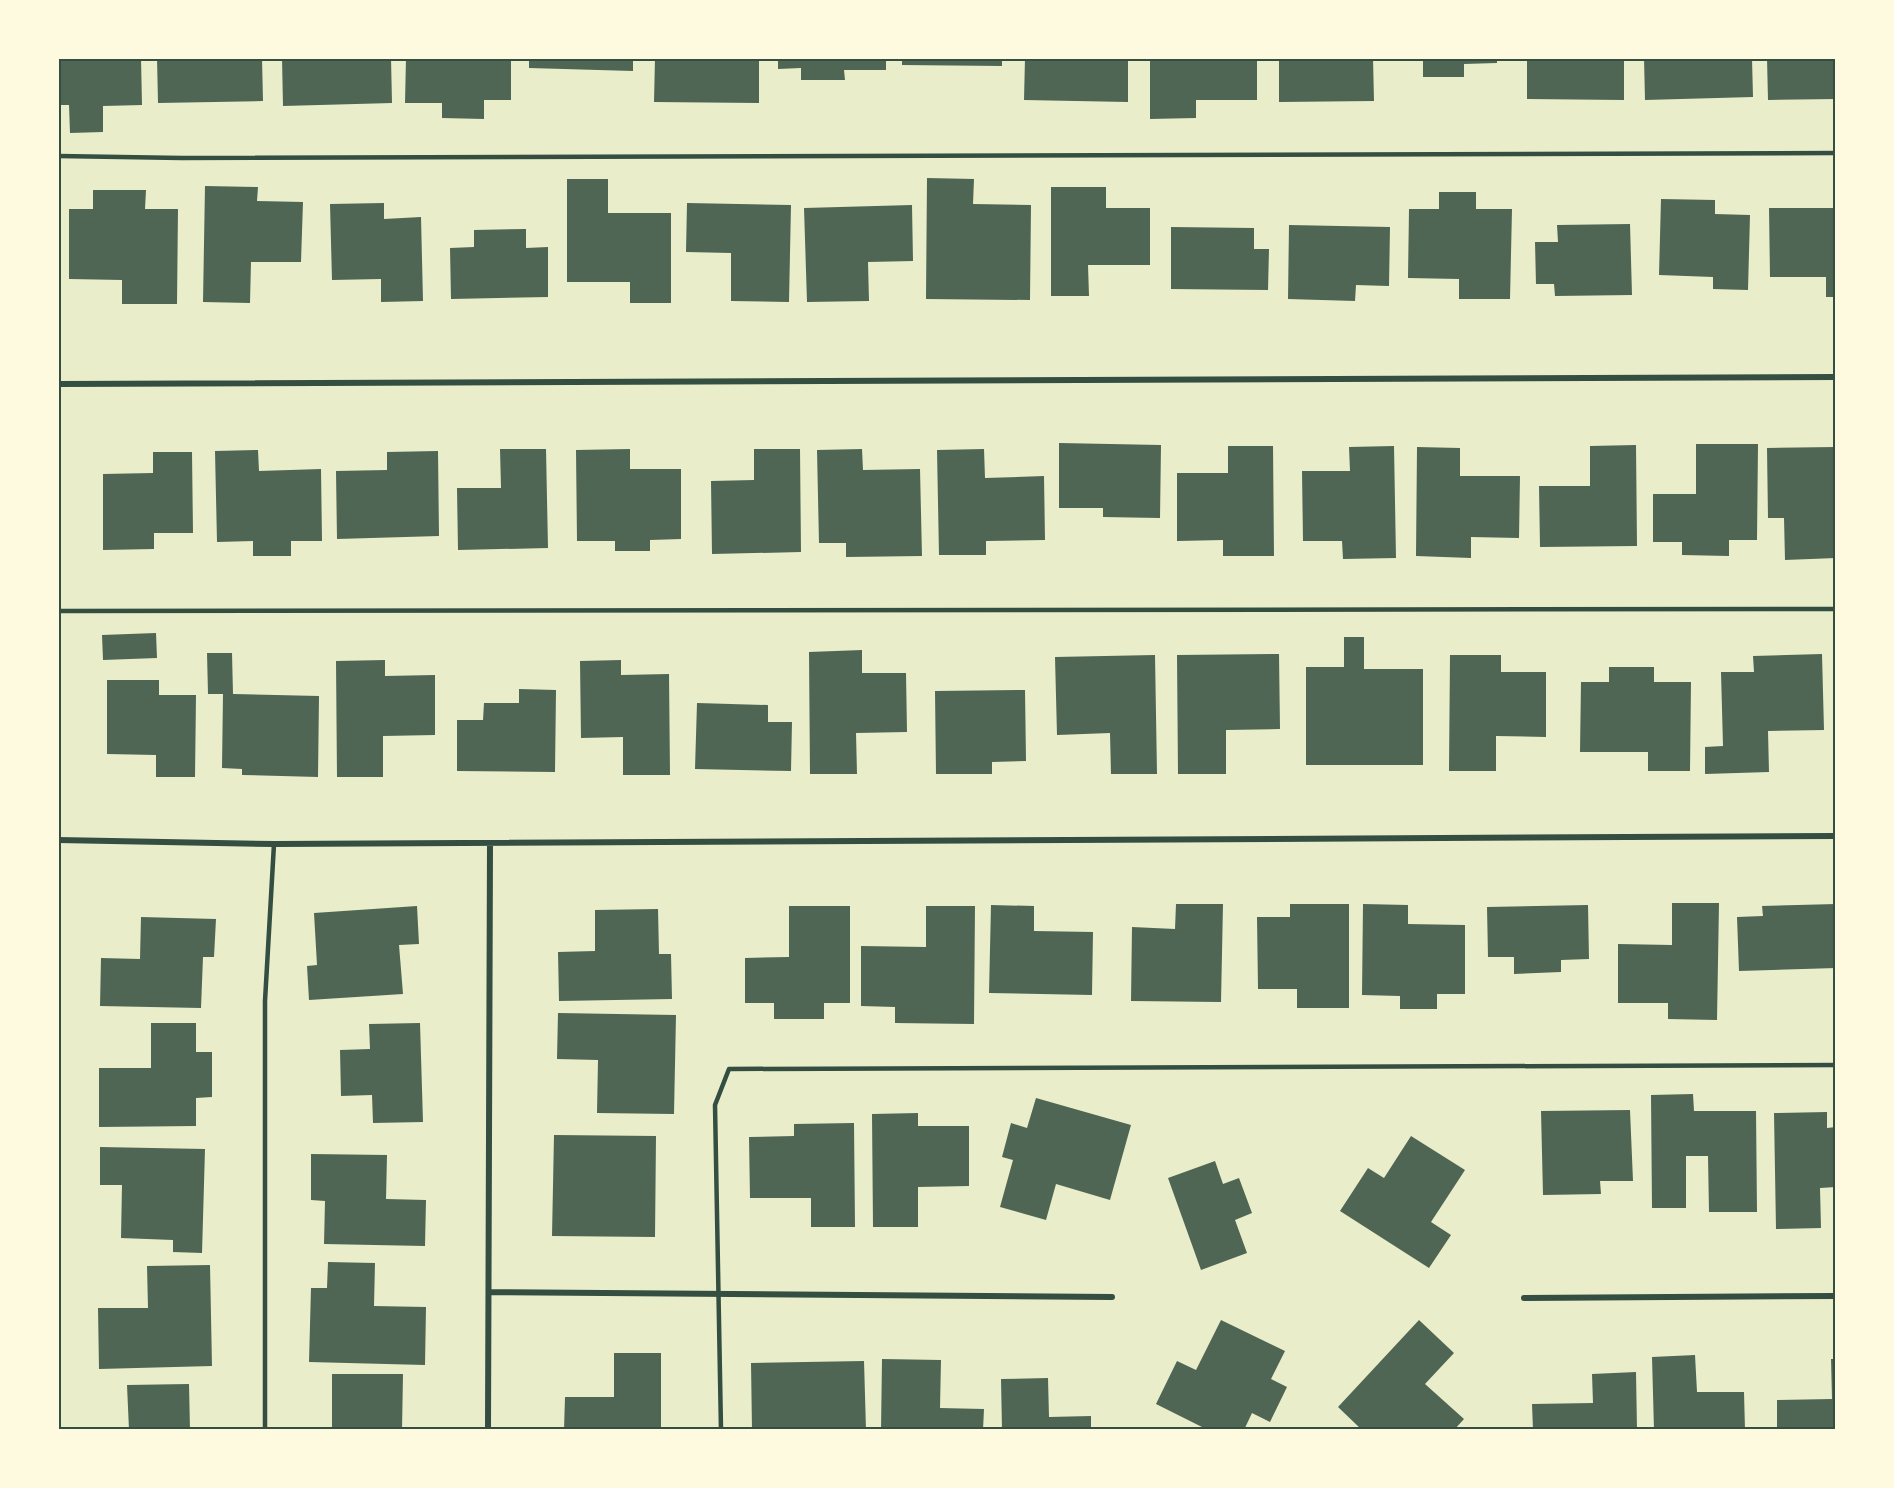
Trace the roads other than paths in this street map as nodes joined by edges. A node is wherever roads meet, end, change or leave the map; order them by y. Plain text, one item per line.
1 (1836, 153) edge
2 (58, 156) edge
3 (1836, 377) edge
4 (58, 384) edge
5 (1836, 609) edge
6 (58, 611) edge
7 (1836, 836) edge
8 (58, 840) edge
9 (490, 843) junction
10 (274, 844) junction
11 (1836, 1065) edge
12 (489, 1292) junction
13 (718, 1294) junction
14 (1836, 1296) edge
15 (1112, 1297) dead end
16 (1524, 1299) dead end
17 (265, 1430) edge
18 (488, 1430) edge
19 (721, 1430) edge

1 - 2 lane
3 - 4 street
5 - 6 lane
7 - 9 street
8 - 10 street
9 - 10 street
9 - 12 street
10 - 17 lane
11 - 13 lane
12 - 13 street
12 - 18 street
13 - 15 street
13 - 19 lane
14 - 16 street

